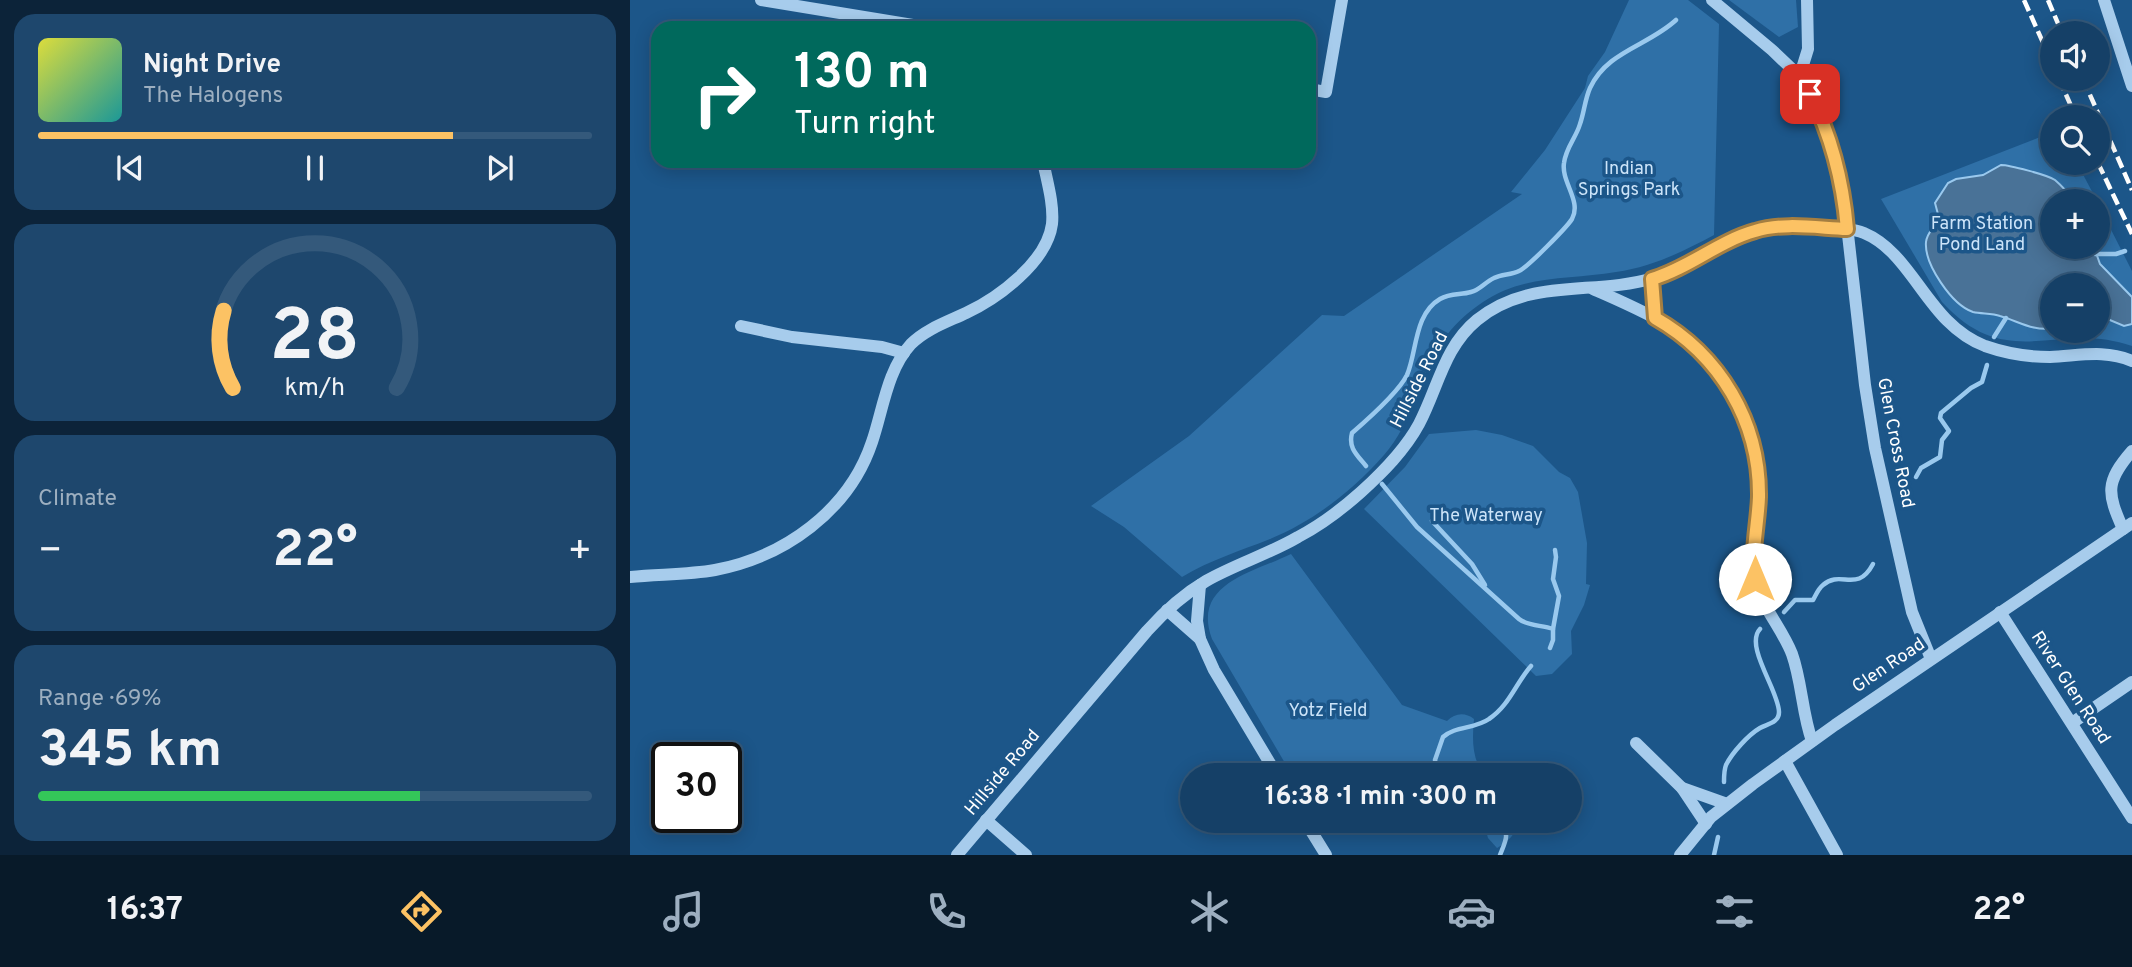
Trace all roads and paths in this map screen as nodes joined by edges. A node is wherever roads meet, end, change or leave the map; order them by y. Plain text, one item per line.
1 (761, 0) edge
2 (1342, 0) edge
3 (1712, 0) edge
4 (1807, 0) edge
5 (2104, 0) edge
6 (888, 21) edge
7 (1798, 78) junction
8 (2132, 86) edge
9 (1316, 90) edge
10 (1044, 168) edge
11 (1847, 229) junction
12 (1652, 279) junction
13 (1593, 288) junction
14 (1655, 318) junction
15 (741, 326) dead end
16 (904, 353) junction
17 (2132, 361) edge
18 (2132, 450) edge
19 (2128, 526) edge
20 (630, 576) edge
21 (1200, 584) junction
22 (1167, 610) junction
23 (2000, 612) junction
24 (1199, 639) junction
25 (1931, 659) junction
26 (2132, 682) edge
27 (2072, 723) junction
28 (1811, 741) junction
29 (1636, 743) dead end
30 (1786, 761) junction
31 (1270, 763) edge
32 (1682, 789) junction
33 (1727, 804) junction
34 (2132, 818) edge
35 (986, 821) junction
36 (1706, 824) junction
37 (1312, 833) edge
38 (957, 855) edge
39 (1026, 855) edge
40 (1326, 855) edge
41 (1680, 855) edge
42 (1837, 855) edge

1 - 6 street
2 - 9 street
3 - 7 street, Glen Cross Road
4 - 7 street
5 - 8 street
7 - 11 street, Glen Cross Road
10 - 16 street
11 - 12 street, Hillside Road
11 - 17 street
11 - 25 street, Glen Cross Road
12 - 13 street, Hillside Road
12 - 14 street
13 - 14 street
13 - 21 street, Hillside Road
14 - 28 street
15 - 16 street
16 - 20 street
18 - 19 street
19 - 23 street, Glen Road
21 - 22 street, Hillside Road
21 - 24 street
22 - 24 street
22 - 35 street, Hillside Road
23 - 25 street, Glen Road
23 - 27 street, River Glen Road
24 - 31 street
25 - 28 street, Glen Road
26 - 27 street
27 - 34 street, River Glen Road
28 - 30 street, Glen Road
29 - 32 street
30 - 33 street, Glen Road
30 - 42 street
32 - 33 street
32 - 36 street
33 - 36 street, Glen Road
35 - 38 street, Hillside Road
35 - 39 street
36 - 41 street, Glen Road
37 - 40 street

